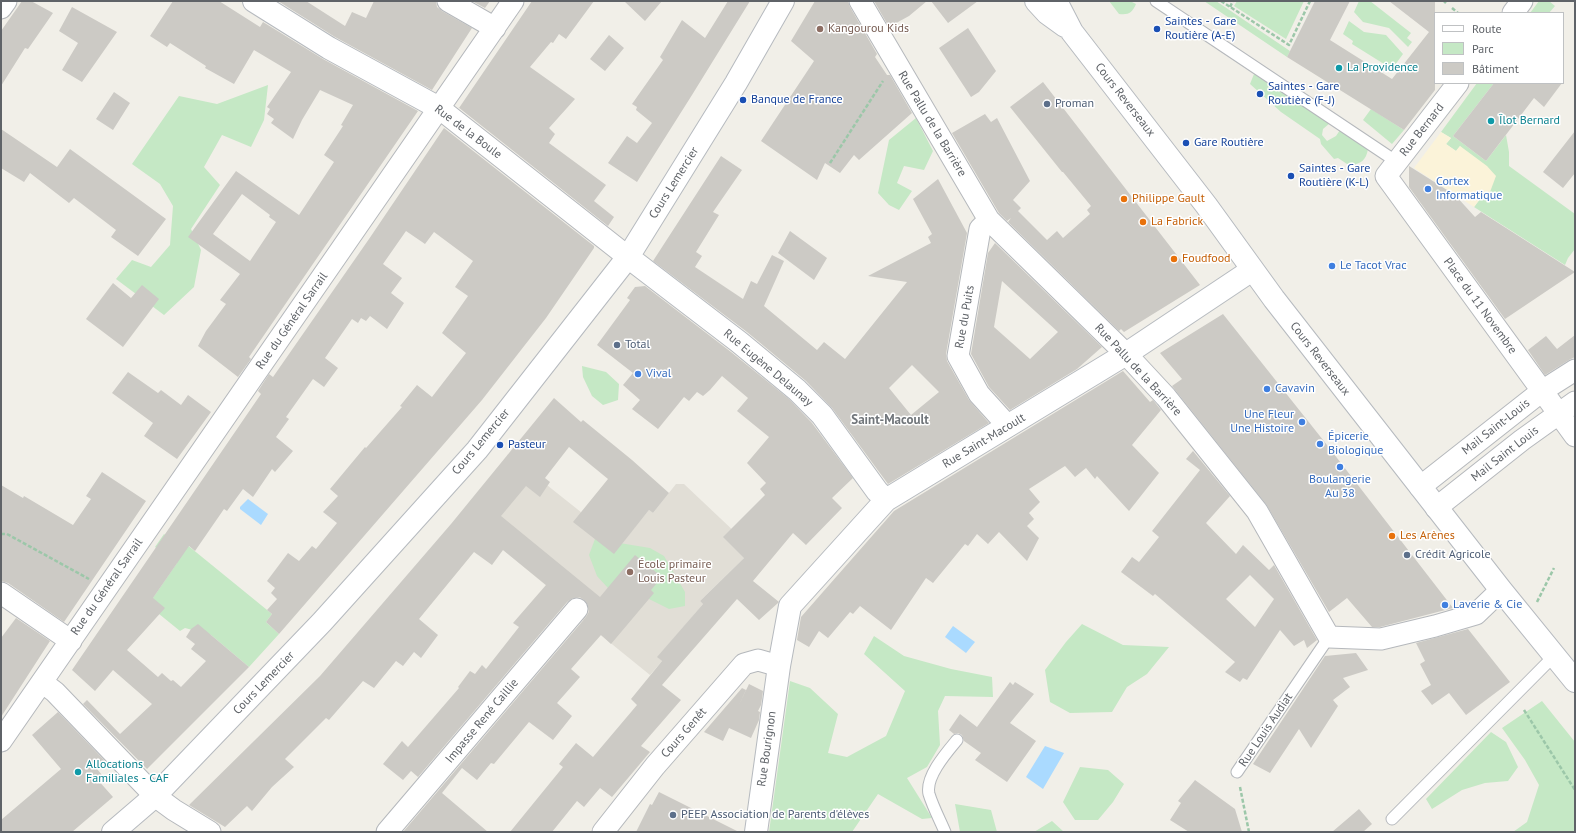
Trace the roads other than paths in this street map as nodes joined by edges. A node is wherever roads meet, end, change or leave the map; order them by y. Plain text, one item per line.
1 (6, 1) edge
2 (254, 1) edge
3 (448, 1) edge
4 (513, 1) edge
5 (783, 1) edge
6 (860, 1) edge
7 (1036, 1) edge
8 (1056, 1) edge
9 (1156, 1) edge
10 (1522, 1) edge
11 (1, 8) edge
12 (1514, 12) edge
13 (495, 28) junction
14 (1072, 32) junction
15 (1457, 84) edge
16 (439, 108) junction
17 (1392, 169) junction
18 (989, 220) junction
19 (628, 257) junction
20 (1252, 270) junction
21 (1126, 354) junction
22 (1575, 370) edge
23 (1542, 391) junction
24 (1567, 408) edge
25 (1008, 426) junction
26 (1575, 436) edge
27 (1420, 487) junction
28 (886, 500) junction
29 (1436, 508) junction
30 (1501, 590) junction
31 (1, 592) edge
32 (577, 609) dead end
33 (1329, 637) junction
34 (71, 641) junction
35 (1555, 655) junction
36 (779, 666) junction
37 (1575, 681) edge
38 (42, 682) junction
39 (2, 738) edge
40 (957, 740) dead end
41 (1237, 772) road end
42 (155, 796) junction
43 (1392, 819) dead end
44 (113, 832) edge
45 (210, 832) edge
46 (387, 832) edge
47 (603, 832) edge
48 (756, 832) edge
49 (945, 832) edge

1 - 11 street
2 - 16 main road, Rue de la Boule
3 - 13 street
4 - 13 street, Rue du Général Sarrail
5 - 19 main road, Cours Lemercier
6 - 18 street, Rue Pallu de la Barrière
7 - 14 main road, Cours Reverseaux
8 - 14 main road, Cours Reverseaux
9 - 17 lane
10 - 12 street
13 - 16 street, Rue du Général Sarrail
14 - 20 main road, Cours Reverseaux
15 - 17 street, Rue Bernard
16 - 19 street, Rue de la Boule
16 - 34 street, Rue du Général Sarrail
17 - 23 street, Place du 11 Novembre
18 - 21 street, Rue Pallu de la Barrière
18 - 25 street, Rue du Puits
19 - 28 main road, Rue Eugène Delaunay
19 - 42 main road, Cours Lemercier
20 - 21 main road, Rue Saint-Macoult
20 - 27 main road, Cours Reverseaux
21 - 25 main road, Rue Saint-Macoult
21 - 33 street, Rue Pallu de la Barrière
22 - 23 street, Mail Saint-Louis
23 - 24 street, Place du 11 Novembre
23 - 27 street, Mail Saint-Louis
24 - 26 street, Place du 11 Novembre
24 - 29 street, Mail Saint Louis
25 - 28 main road, Rue Saint-Macoult
27 - 29 main road, Cours Reverseaux
28 - 36 main road, Rue Saint-Macoult
29 - 30 main road, Cours Reverseaux
30 - 33 street
30 - 35 main road, Cours Reverseaux
31 - 34 street, Rue du Général Sarrail
32 - 46 street, Impasse René Caillie
33 - 41 lane, Rue Louis Audiat
34 - 38 street, Rue du Général Sarrail
35 - 37 main road, Cours Reverseaux
35 - 43 lane
36 - 47 street, Cours Genêt
36 - 48 main road, Rue Bourignon
38 - 39 street, Rue du Général Sarrail
38 - 42 street
40 - 49 lane
42 - 44 main road, Cours Lemercier
42 - 45 street

